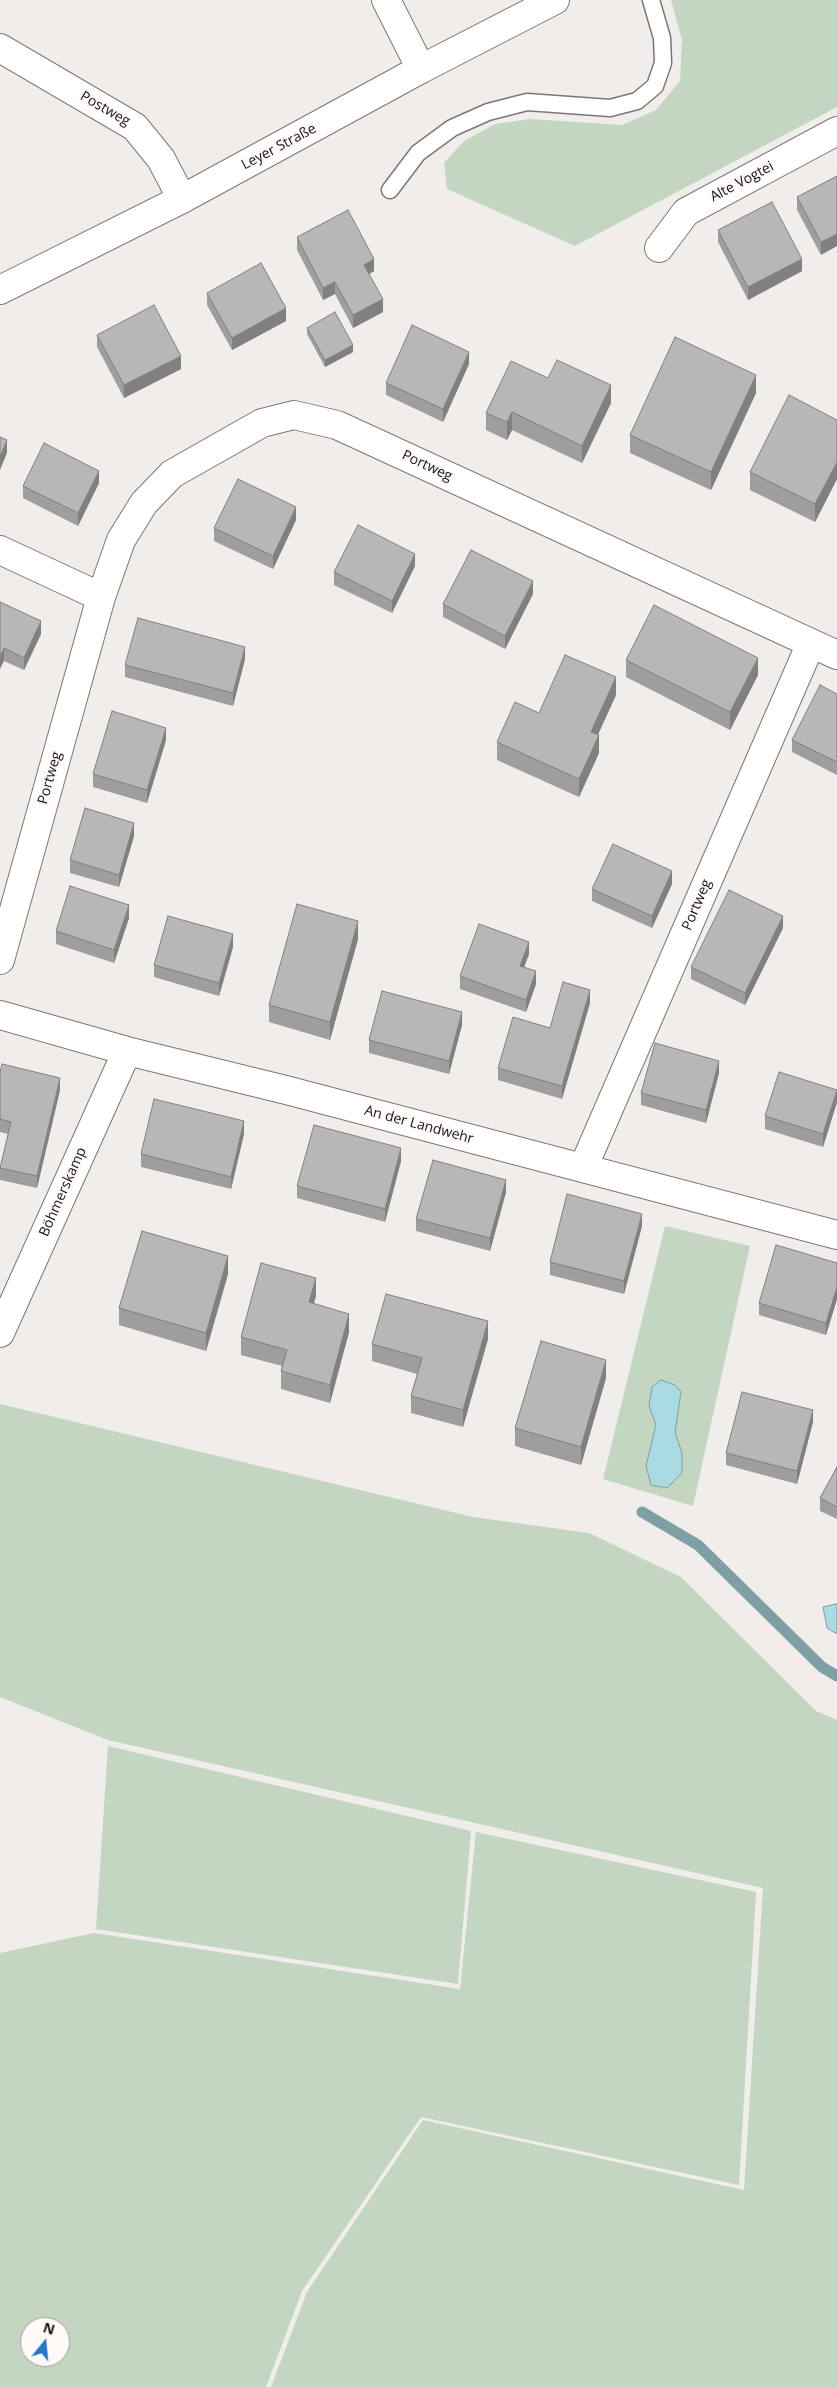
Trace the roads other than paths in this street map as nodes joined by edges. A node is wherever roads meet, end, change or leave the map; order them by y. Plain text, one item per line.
1 (386, 0) edge
2 (556, 0) edge
3 (650, 0) edge
4 (0, 48) edge
5 (421, 69) junction
6 (837, 131) edge
7 (390, 190) dead end
8 (182, 199) junction
9 (659, 248) dead end
10 (0, 290) edge
11 (0, 550) edge
12 (101, 596) junction
13 (811, 643) junction
14 (837, 655) edge
15 (0, 960) edge
16 (0, 1015) edge
17 (127, 1051) junction
18 (583, 1168) junction
19 (837, 1235) edge
20 (0, 1333) edge

1 - 5 main road
2 - 5 main road, Leyer Straße
3 - 7 lane
4 - 8 main road, Postweg
5 - 8 main road, Leyer Straße
6 - 9 main road, Alte Vogtei
8 - 10 main road, Leyer Straße
11 - 12 main road
12 - 13 main road, Portweg
12 - 15 main road, Portweg
13 - 14 main road, Portweg
13 - 18 main road, Portweg
16 - 17 main road, An der Landwehr
17 - 18 main road, An der Landwehr
17 - 20 main road, Böhmerskamp
18 - 19 main road, An der Landwehr

